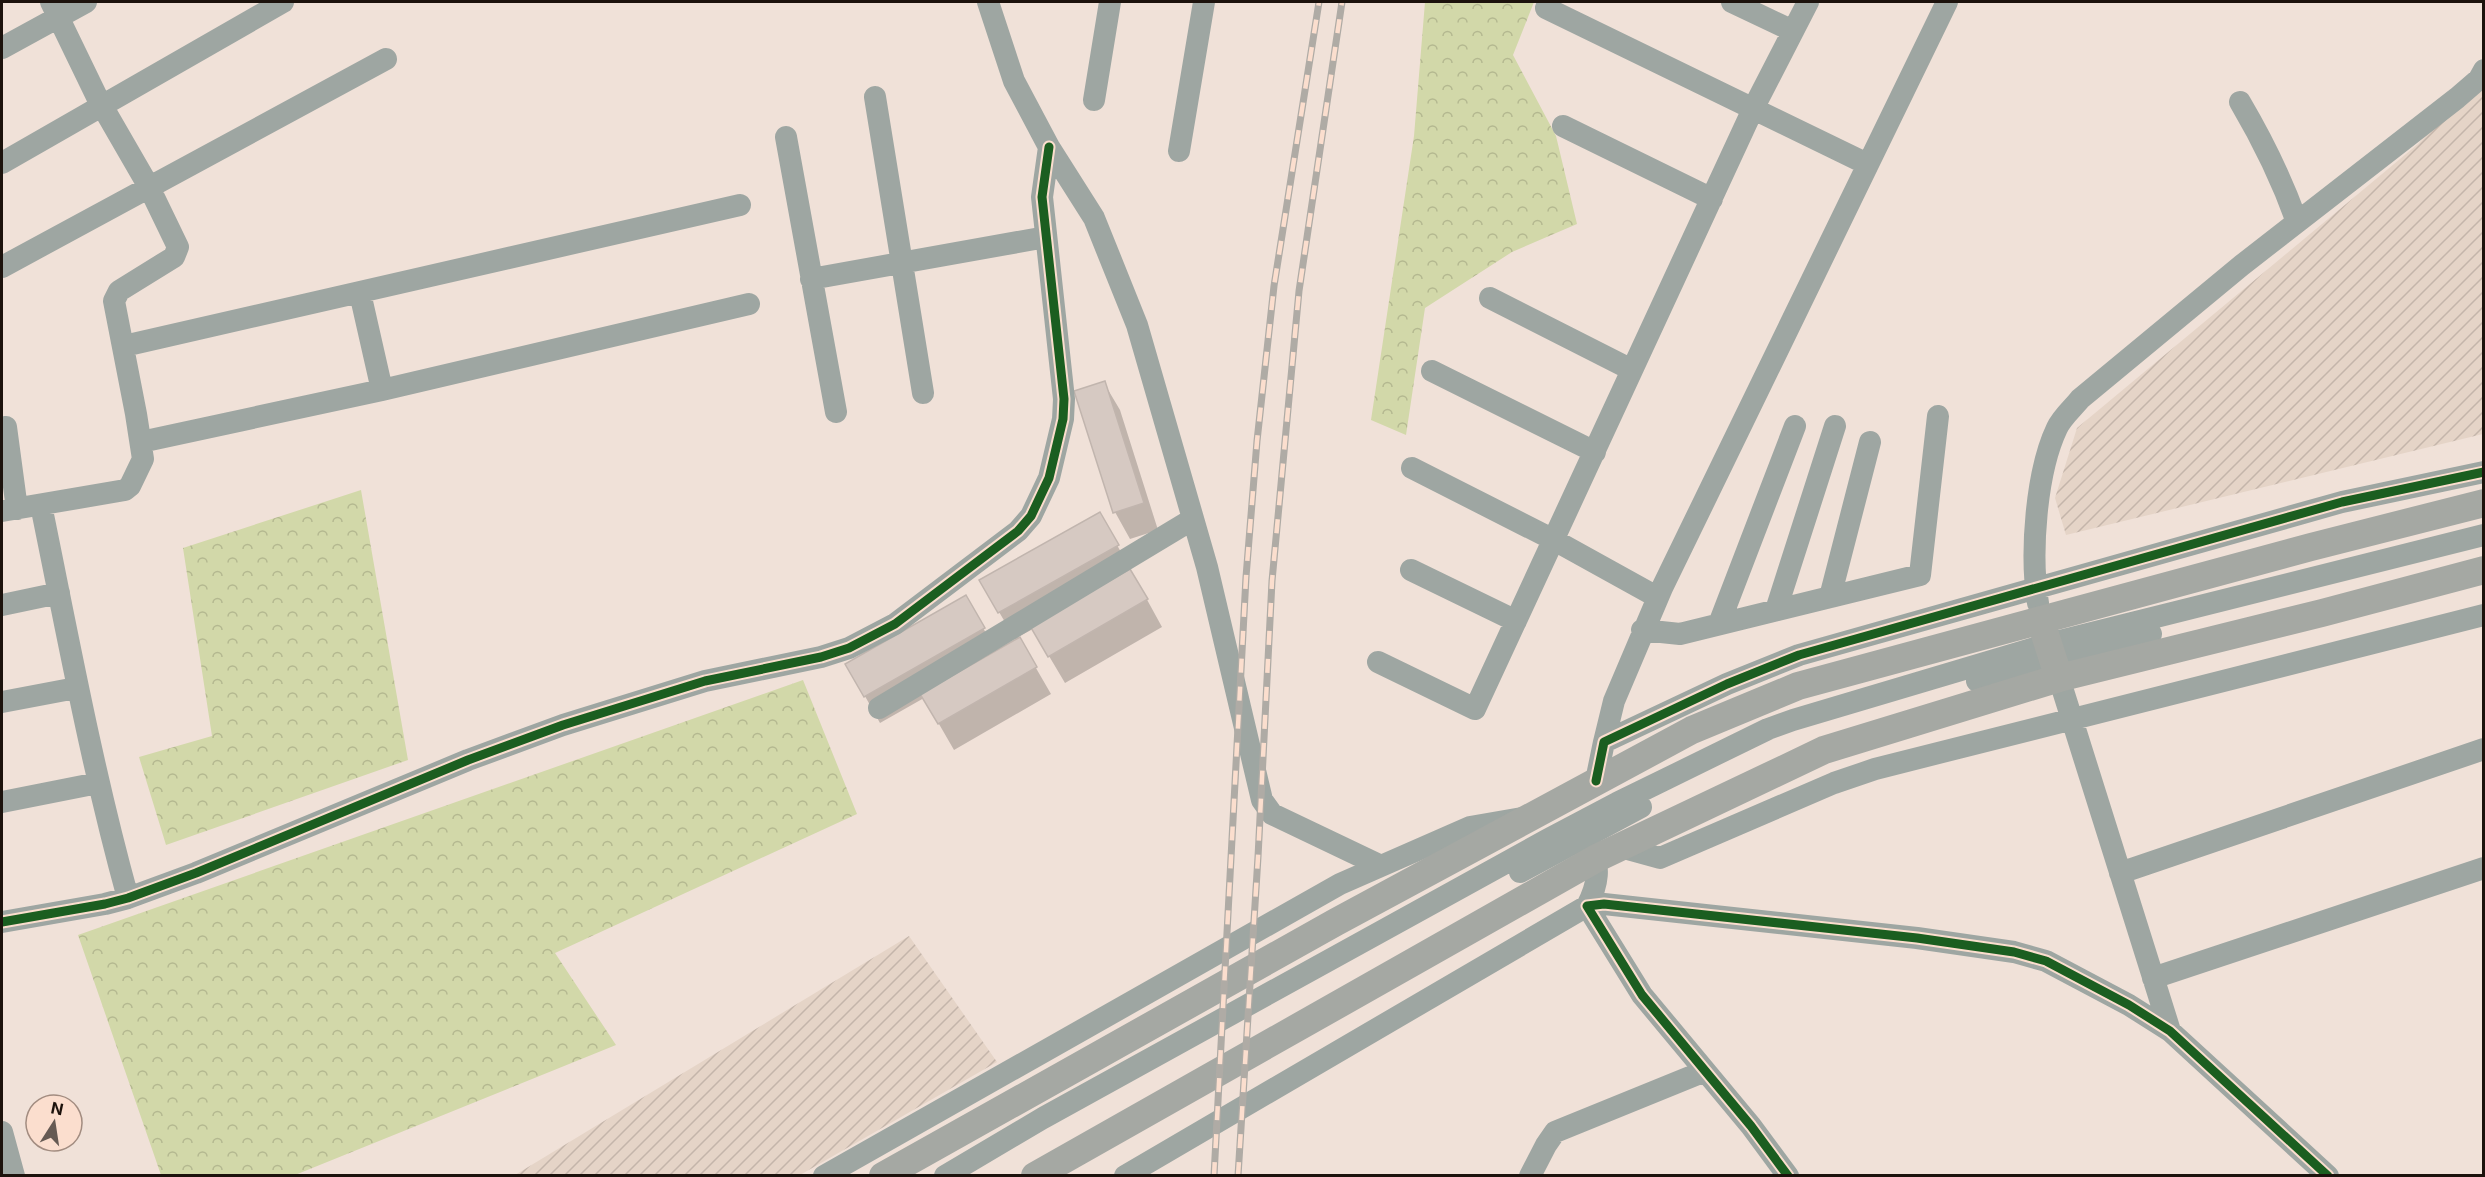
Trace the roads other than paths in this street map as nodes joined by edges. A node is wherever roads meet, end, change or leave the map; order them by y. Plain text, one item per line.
1 (86, 2) edge
2 (283, 2) edge
3 (988, 2) edge
4 (1110, 2) edge
5 (1204, 2) edge
6 (1732, 2) edge
7 (1808, 2) edge
8 (1947, 2) edge
9 (1546, 8) dead end
10 (54, 9) edge
11 (1793, 31) junction
12 (2, 48) edge
13 (386, 59) dead end
14 (2484, 70) edge
15 (875, 97) dead end
16 (1094, 100) dead end
17 (2240, 102) dead end
18 (102, 106) junction
19 (1753, 109) junction
20 (1563, 126) dead end
21 (786, 137) dead end
22 (1049, 147) junction
23 (1179, 152) dead end
24 (2, 163) edge
25 (1867, 164) junction
26 (149, 187) junction
27 (1712, 199) junction
28 (740, 205) dead end
29 (2297, 222) junction
30 (1046, 237) junction
31 (900, 263) junction
32 (2, 267) edge
33 (811, 279) junction
34 (360, 293) junction
35 (1490, 298) dead end
36 (749, 304) dead end
37 (124, 346) junction
38 (1632, 370) junction
39 (1432, 371) dead end
40 (382, 390) junction
41 (923, 393) dead end
42 (836, 412) dead end
43 (1938, 416) dead end
44 (1795, 426) dead end
45 (1835, 426) dead end
46 (6, 427) dead end
47 (141, 442) junction
48 (1870, 442) dead end
49 (1595, 452) junction
50 (1412, 468) dead end
51 (2484, 472) edge
52 (2484, 503) edge
53 (41, 505) junction
54 (9, 510) edge
55 (1193, 519) junction
56 (2484, 535) edge
57 (1554, 540) junction
58 (2484, 548) edge
59 (1411, 570) dead end
60 (2484, 570) edge
61 (2036, 589) junction
62 (59, 593) junction
63 (1657, 597) junction
64 (1830, 597) junction
65 (2, 605) edge
66 (1776, 610) junction
67 (2484, 615) edge
68 (1516, 621) junction
69 (1719, 624) junction
70 (1642, 630) junction
71 (2051, 651) junction
72 (1378, 662) dead end
73 (76, 688) junction
74 (2, 702) edge
75 (879, 708) dead end
76 (2072, 719) junction
77 (1604, 742) junction
78 (2484, 749) edge
79 (1596, 781) junction
80 (98, 783) junction
81 (2, 802) edge
82 (1533, 816) junction
83 (1590, 833) junction
84 (1381, 866) junction
85 (2484, 868) edge
86 (2121, 873) junction
87 (128, 897) junction
88 (1587, 906) junction
89 (2, 922) edge
90 (2153, 978) junction
91 (2170, 1031) junction
92 (1705, 1071) junction
93 (2, 1132) edge
94 (14, 1176) edge
95 (824, 1176) edge
96 (883, 1176) edge
97 (945, 1176) edge
98 (970, 1176) edge
99 (1035, 1176) edge
100 (1125, 1176) edge
101 (1530, 1176) edge
102 (1788, 1176) edge
103 (2328, 1176) edge

1 - 10 street
2 - 18 street
3 - 22 street
4 - 16 street
5 - 23 street
6 - 11 street
7 - 11 street
8 - 25 street
9 - 19 street
10 - 12 street
10 - 18 street
11 - 19 street
13 - 26 street
14 - 29 street
15 - 31 street
17 - 29 street
18 - 24 street
18 - 26 street
19 - 25 street
19 - 27 street
20 - 27 street
21 - 33 street
22 - 30 street
22 - 55 street
25 - 63 street
26 - 32 street
26 - 37 street
27 - 38 street
28 - 34 street
29 - 61 street
30 - 31 street
30 - 87 street
31 - 33 street
31 - 41 street
33 - 42 street
34 - 37 street
34 - 40 street
35 - 38 street
36 - 40 street
37 - 47 street
38 - 49 street
39 - 49 street
40 - 47 street
43 - 64 street
44 - 69 street
45 - 66 street
46 - 54 street
47 - 53 street
48 - 64 street
49 - 57 street
50 - 57 street
51 - 61 street
52 - 71 main road
53 - 54 street
53 - 62 street
55 - 75 street
55 - 84 street
56 - 71 street
57 - 63 street
57 - 68 street
58 - 71 street
59 - 68 street
60 - 71 main road
61 - 71 street
61 - 77 street
62 - 65 street
62 - 73 street
63 - 70 street
64 - 66 street
66 - 69 street
67 - 76 street
68 - 72 street
69 - 70 street
70 - 77 street
71 - 76 street
71 - 79 main road
71 - 83 main road
71 - 83 street
73 - 74 street
73 - 80 street
76 - 83 street
76 - 86 street
77 - 79 street
78 - 86 street
79 - 83 main road
80 - 81 street
80 - 87 street
82 - 83 main road
82 - 84 street
82 - 96 main road
83 - 88 street
83 - 97 street
83 - 98 street
83 - 99 main road
84 - 95 street
85 - 90 street
86 - 90 street
87 - 89 street
88 - 91 street
88 - 92 street
88 - 100 street
90 - 91 street
91 - 103 street
92 - 101 street
92 - 102 street
93 - 94 street

